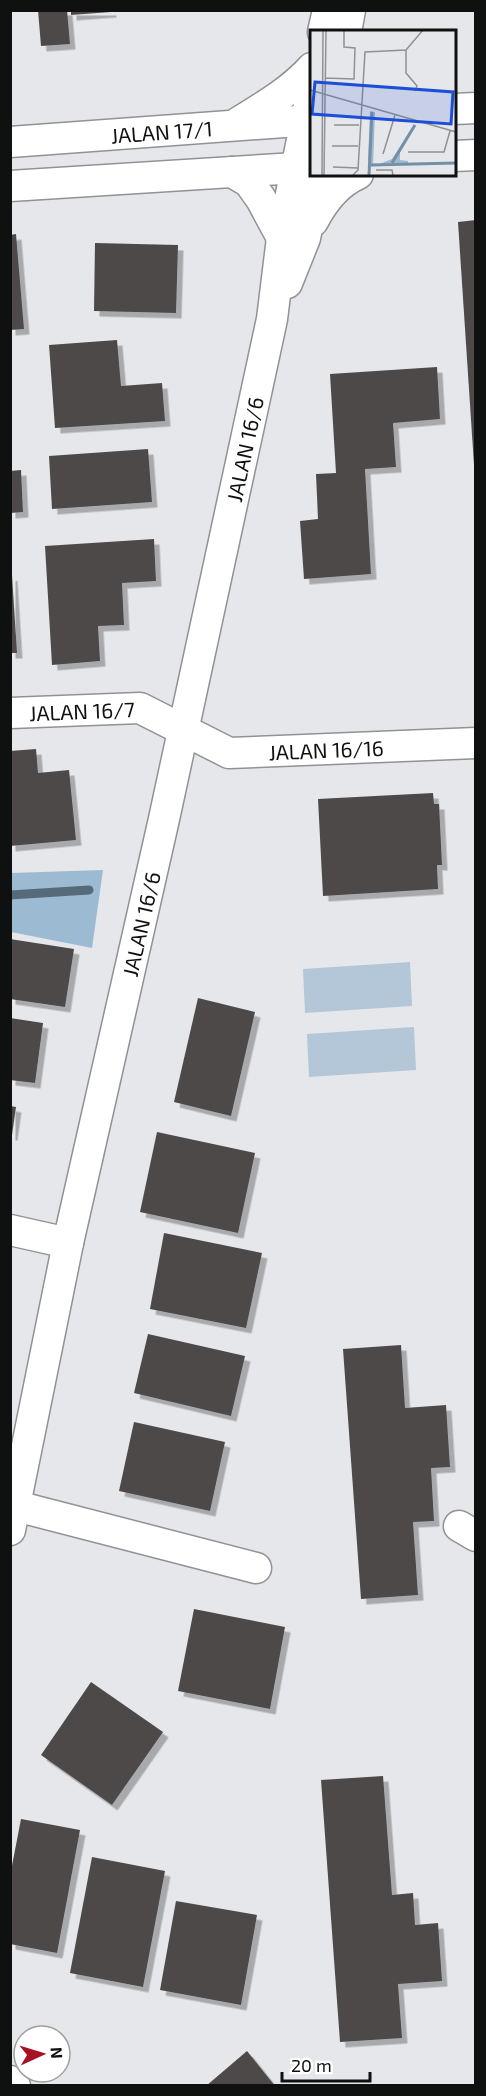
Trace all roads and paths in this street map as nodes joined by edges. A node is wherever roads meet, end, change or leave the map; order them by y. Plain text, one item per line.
1 (328, 10) edge
2 (350, 10) edge
3 (324, 30) edge
4 (346, 30) edge
5 (351, 30) edge
6 (310, 70) edge
7 (476, 108) edge
8 (456, 109) edge
9 (310, 110) edge
10 (234, 126) junction
11 (10, 142) edge
12 (476, 155) edge
13 (456, 156) edge
14 (308, 170) edge
15 (232, 172) junction
16 (355, 176) edge
17 (10, 186) edge
18 (293, 238) junction
19 (10, 713) edge
20 (183, 730) junction
21 (476, 743) edge
22 (10, 1230) edge
23 (68, 1243) junction
24 (13, 1518) edge
25 (256, 1568) dead end
26 (10, 2080) edge
27 (15, 2085) edge

1 - 3 street
2 - 4 street
2 - 5 street
6 - 10 street
7 - 8 street
9 - 10 street, JALAN 17/1
9 - 14 street, JALAN 16/6
10 - 11 street, JALAN 17/1
12 - 13 street
14 - 15 street
14 - 18 street, JALAN 16/6
15 - 17 street
15 - 18 street
16 - 18 street
18 - 20 street, JALAN 16/6
19 - 20 street, JALAN 16/7
20 - 21 street, JALAN 16/16
20 - 23 street, JALAN 16/6
22 - 23 street
23 - 24 street, JALAN 16/6
24 - 25 street
26 - 27 street

